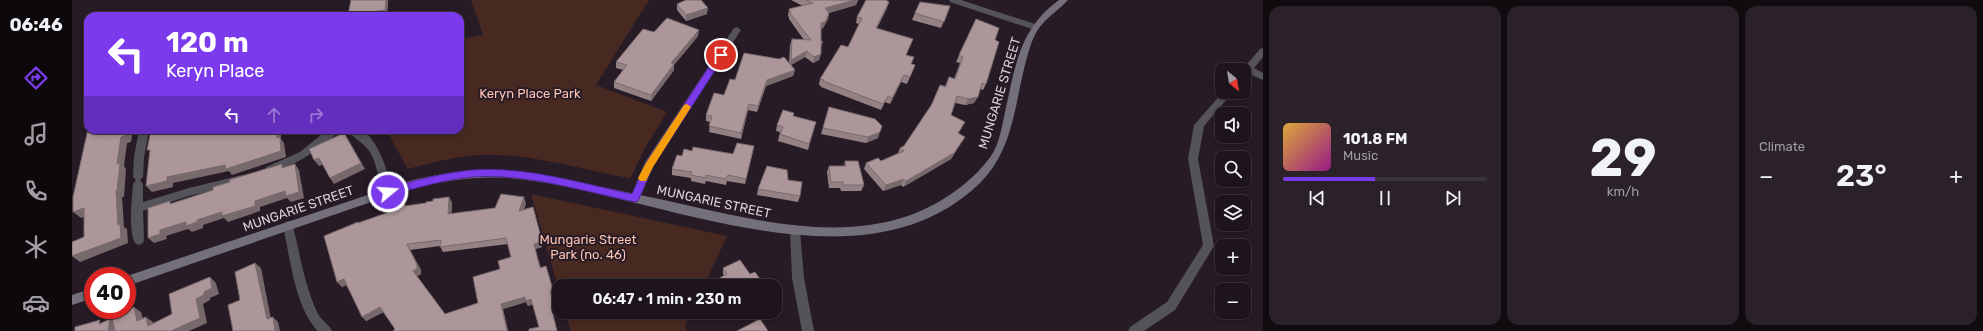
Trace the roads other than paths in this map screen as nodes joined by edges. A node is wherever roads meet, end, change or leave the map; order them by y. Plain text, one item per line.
1 (953, 0) edge
2 (1064, 0) edge
3 (1034, 27) junction
4 (737, 30) dead end
5 (1263, 51) edge
6 (1251, 66) edge
7 (1251, 73) edge
8 (1263, 77) edge
9 (1222, 99) edge
10 (143, 134) edge
11 (329, 134) edge
12 (361, 134) edge
13 (388, 192) junction
14 (635, 198) junction
15 (137, 208) junction
16 (288, 226) junction
17 (795, 231) junction
18 (139, 240) dead end
19 (136, 278) edge
20 (84, 296) edge
21 (72, 300) edge
22 (326, 331) edge
23 (808, 331) edge
24 (1134, 331) edge

1 - 3 street
2 - 3 street, MUNGARIE STREET
3 - 17 street, MUNGARIE STREET
4 - 14 street
5 - 6 street
7 - 8 street
9 - 24 street
10 - 15 street
11 - 15 street
12 - 13 street
13 - 14 street, MUNGARIE STREET
13 - 16 street, MUNGARIE STREET
14 - 17 street, MUNGARIE STREET
15 - 18 street
16 - 19 street, MUNGARIE STREET
16 - 22 street
17 - 23 street
20 - 21 street

